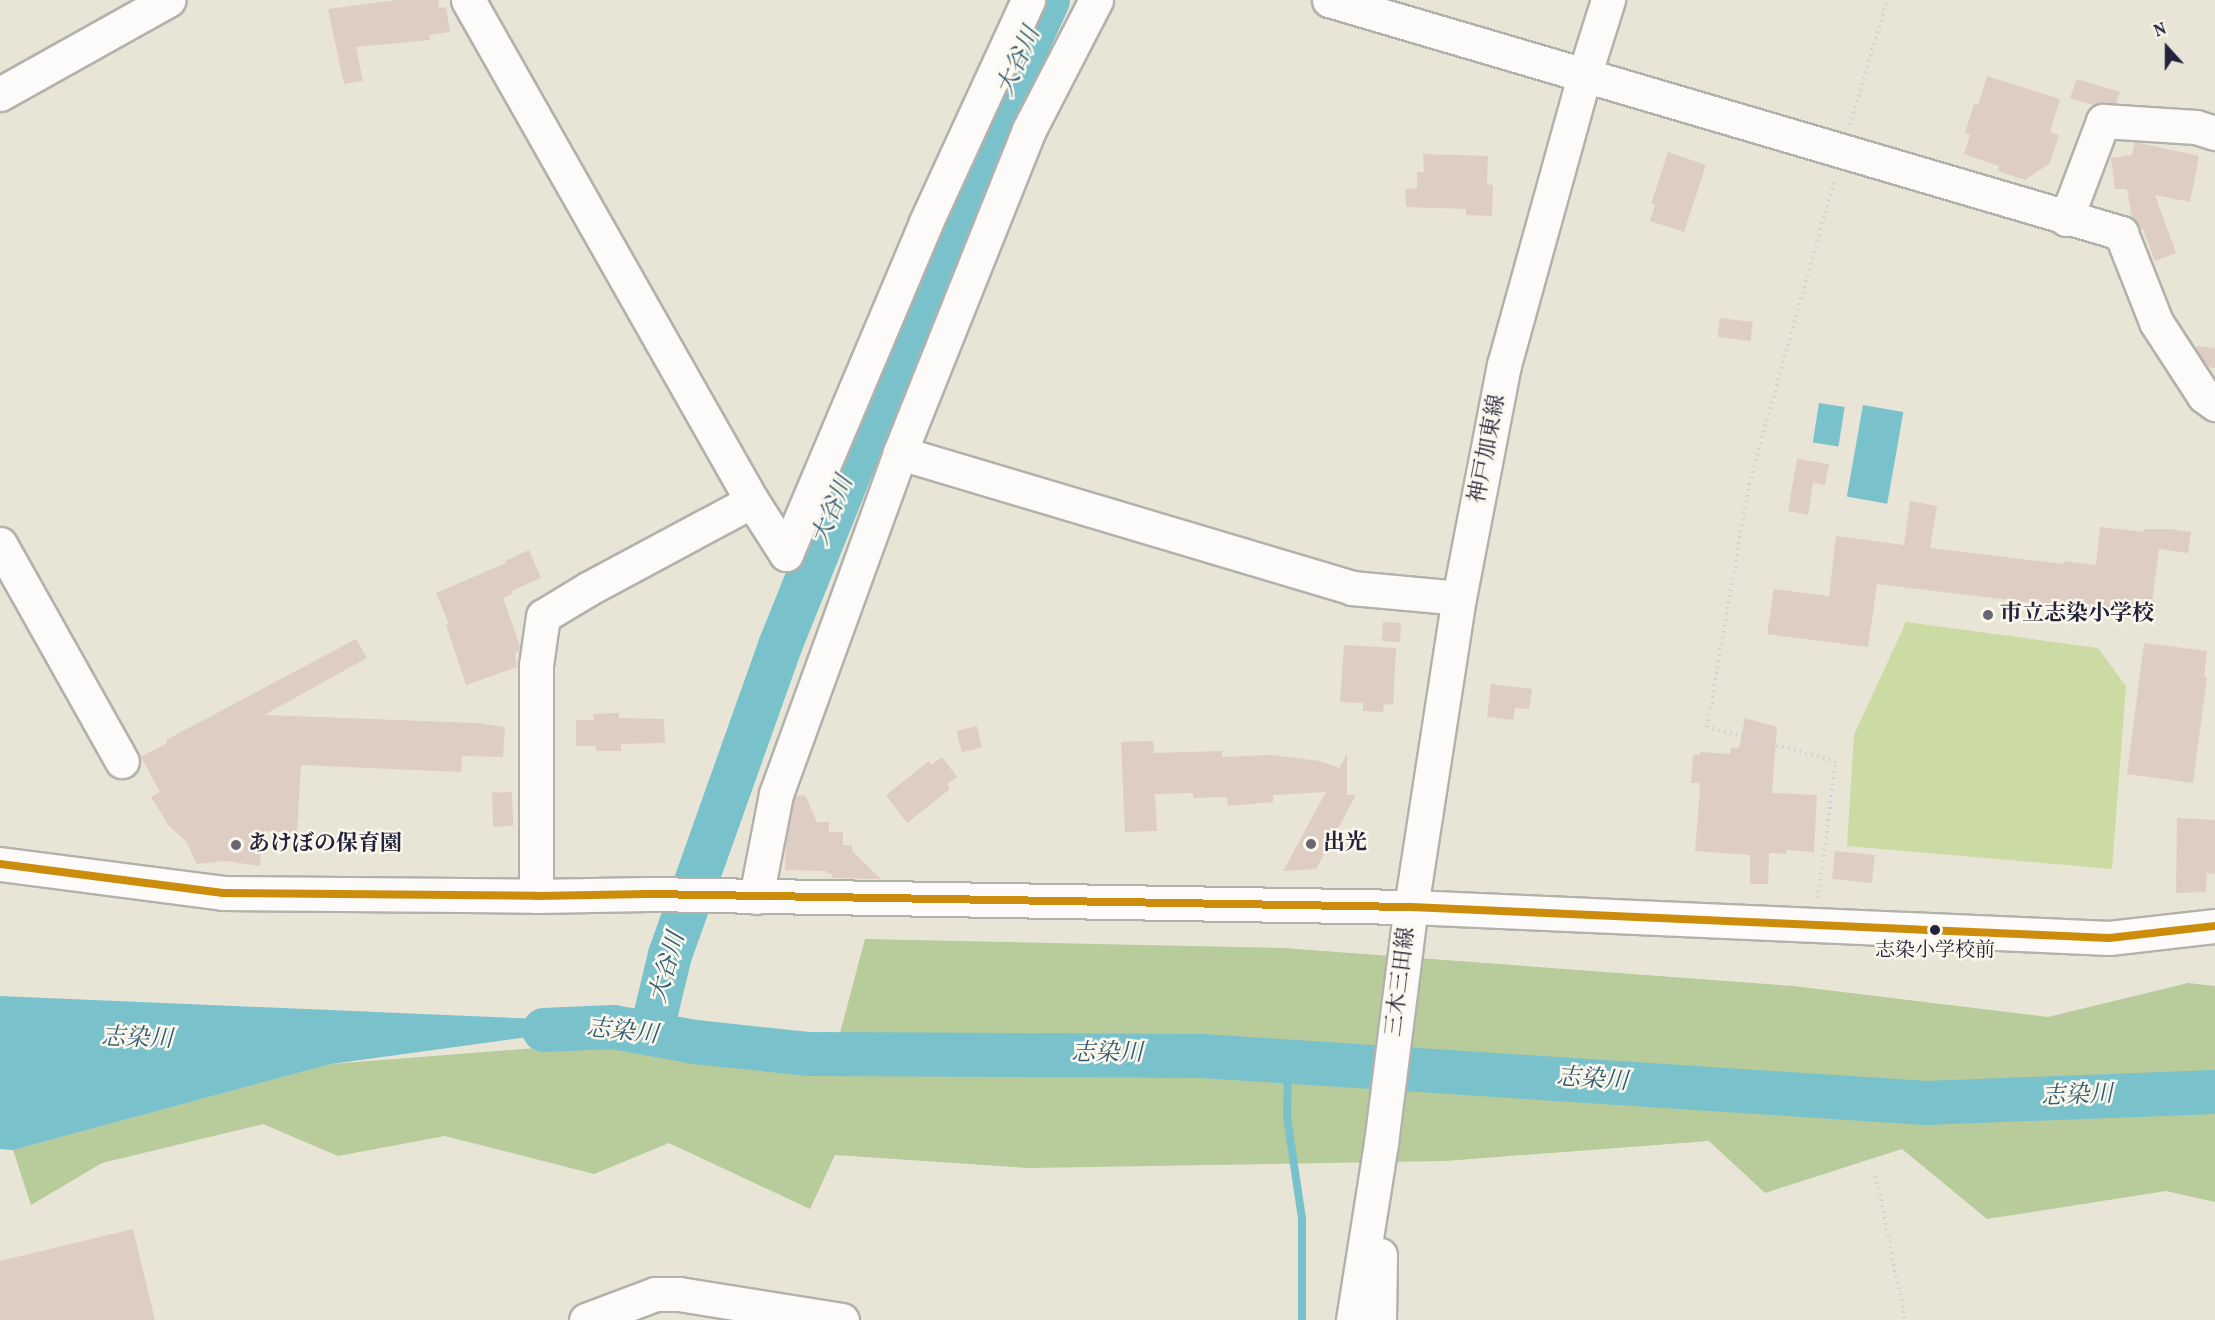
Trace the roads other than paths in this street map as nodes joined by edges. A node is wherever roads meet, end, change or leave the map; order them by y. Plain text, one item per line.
1 (168, 0) edge
2 (468, 0) edge
3 (1028, 0) edge
4 (1096, 0) edge
5 (1329, 0) edge
6 (1608, 0) edge
7 (1584, 76) junction
8 (0, 94) edge
9 (2215, 133) edge
10 (2066, 219) junction
11 (2215, 404) edge
12 (900, 453) junction
13 (752, 501) junction
14 (0, 544) edge
15 (1459, 598) junction
16 (122, 761) dead end
17 (0, 864) edge
18 (536, 896) junction
19 (756, 897) junction
20 (1411, 907) junction
21 (2215, 926) edge
22 (1381, 1143) junction
23 (681, 1307) edge
24 (586, 1320) edge
25 (842, 1320) edge
26 (1353, 1320) edge
27 (1379, 1320) edge

1 - 8 street
2 - 13 street
3 - 13 street
4 - 12 street
5 - 7 street
6 - 7 street, 神戸加東線
7 - 10 street
7 - 15 street, 神戸加東線
9 - 10 street
10 - 11 street
12 - 15 street
12 - 19 street
13 - 18 street
14 - 16 street
15 - 20 street, 神戸加東線
17 - 18 street
18 - 19 street
19 - 20 street
20 - 21 street, 三木三田線
20 - 22 street, 三木三田線
22 - 26 street, 三木三田線
22 - 27 street, 三木三田線
23 - 24 street
23 - 25 street

